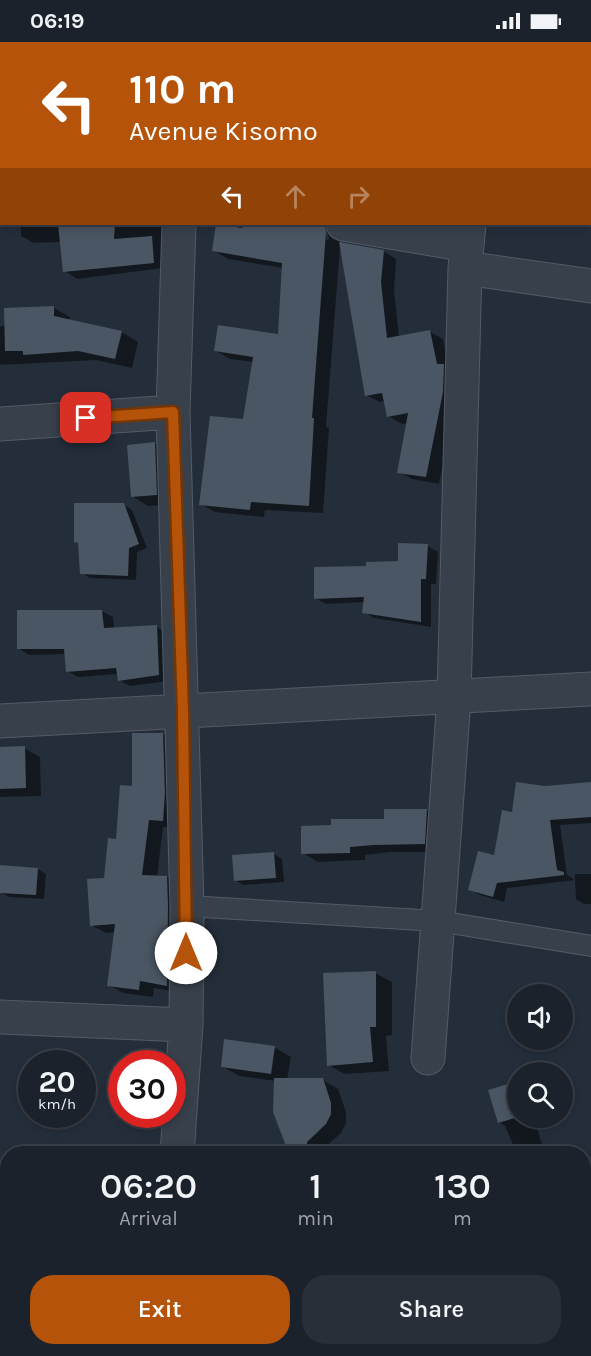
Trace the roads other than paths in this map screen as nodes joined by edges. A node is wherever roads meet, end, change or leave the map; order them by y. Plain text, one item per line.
1 (179, 225) edge
2 (349, 225) edge
3 (467, 245) edge
4 (591, 286) edge
5 (173, 412) junction
6 (0, 424) edge
7 (591, 689) edge
8 (454, 698) junction
9 (183, 711) junction
10 (0, 721) edge
11 (187, 906) junction
12 (438, 921) junction
13 (591, 946) edge
14 (0, 1017) edge
15 (186, 1025) junction
16 (428, 1058) dead end
17 (178, 1146) edge

1 - 5 street
2 - 3 street
3 - 4 street
3 - 8 street
5 - 6 street
5 - 9 street
7 - 8 street
8 - 9 street
8 - 12 street
9 - 10 street
9 - 11 street
11 - 12 lane
11 - 15 street
12 - 13 lane
12 - 16 street
14 - 15 street
15 - 17 street

